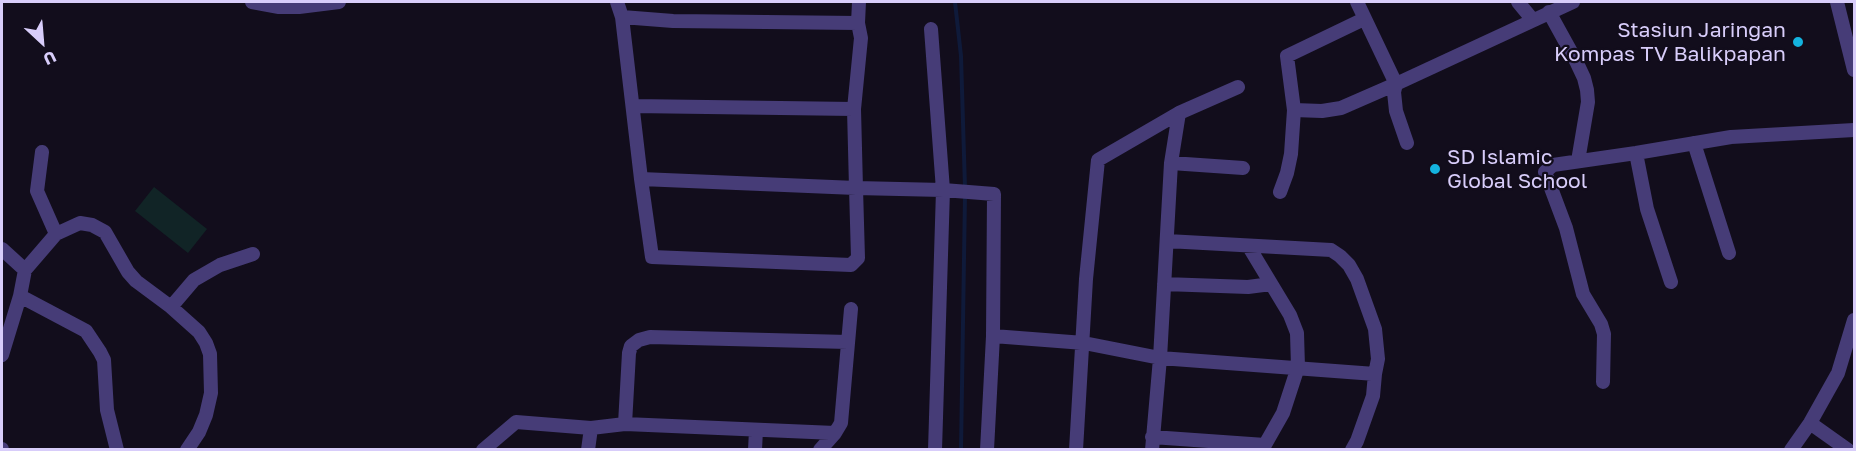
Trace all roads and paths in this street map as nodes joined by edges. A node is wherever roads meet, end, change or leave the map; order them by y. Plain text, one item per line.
1 (252, 2) edge
2 (339, 2) edge
3 (617, 2) edge
4 (859, 2) edge
5 (1357, 2) edge
6 (1518, 2) edge
7 (1573, 2) edge
8 (1837, 2) edge
9 (1549, 12) junction
10 (622, 17) junction
11 (1364, 19) junction
12 (1532, 20) junction
13 (858, 23) junction
14 (930, 29) dead end
15 (1854, 70) edge
16 (1396, 84) junction
17 (1238, 87) dead end
18 (633, 106) junction
19 (854, 109) junction
20 (1294, 110) junction
21 (1179, 113) junction
22 (1854, 130) edge
23 (1407, 143) dead end
24 (1694, 143) junction
25 (42, 152) dead end
26 (1636, 153) junction
27 (1578, 161) junction
28 (1171, 163) junction
29 (1243, 168) dead end
30 (641, 179) junction
31 (856, 188) junction
32 (945, 190) junction
33 (1281, 192) dead end
34 (56, 234) junction
35 (1167, 241) junction
36 (1249, 247) junction
37 (2, 249) edge
38 (1729, 253) dead end
39 (253, 254) dead end
40 (25, 270) junction
41 (1671, 282) dead end
42 (1164, 284) junction
43 (1272, 284) junction
44 (20, 296) junction
45 (171, 307) junction
46 (851, 309) dead end
47 (1854, 320) edge
48 (993, 336) junction
49 (848, 342) junction
50 (1081, 343) junction
51 (2, 355) edge
52 (1160, 358) junction
53 (1298, 368) junction
54 (1375, 374) junction
55 (1603, 382) dead end
56 (1810, 423) junction
57 (625, 424) junction
58 (591, 428) junction
59 (756, 430) junction
60 (835, 433) junction
61 (1152, 443) edge
62 (1263, 447) edge
63 (117, 450) edge
64 (188, 450) edge
65 (483, 450) edge
66 (588, 450) edge
67 (755, 450) edge
68 (820, 450) edge
69 (935, 450) edge
70 (987, 450) edge
71 (1076, 450) edge
72 (1352, 450) edge
73 (1791, 450) edge
74 (1848, 450) edge

1 - 2 street
3 - 10 street
4 - 13 street
5 - 11 street
6 - 12 street
7 - 9 street
8 - 15 street
9 - 12 street
9 - 27 street
10 - 13 street
10 - 18 street
11 - 16 street
11 - 20 street
12 - 16 street
13 - 19 street
14 - 32 street
16 - 20 street
16 - 23 street
17 - 21 street
18 - 19 street
18 - 30 street
19 - 31 street
20 - 33 street
21 - 28 street
21 - 50 street
22 - 24 street
24 - 26 street
24 - 38 street
25 - 34 street
26 - 27 street
26 - 41 street
27 - 55 street
28 - 29 street
28 - 35 street
30 - 31 street
30 - 31 street
31 - 32 street
32 - 48 street
32 - 69 street
34 - 40 street
34 - 45 street
35 - 36 street
35 - 42 street
36 - 43 street
36 - 54 street
37 - 40 street
39 - 45 street
40 - 44 street
42 - 43 street
42 - 52 street
43 - 53 street
44 - 51 street
44 - 63 street
45 - 64 street
46 - 49 street
47 - 56 street
48 - 50 street
48 - 70 street
49 - 57 street
49 - 60 street
50 - 52 street
50 - 71 street
52 - 53 street
52 - 61 street
53 - 54 street
53 - 62 street
54 - 72 street
56 - 73 street
56 - 74 street
57 - 58 street
57 - 59 street
58 - 65 street
58 - 66 street
59 - 60 street
59 - 67 street
60 - 68 street
61 - 62 street

